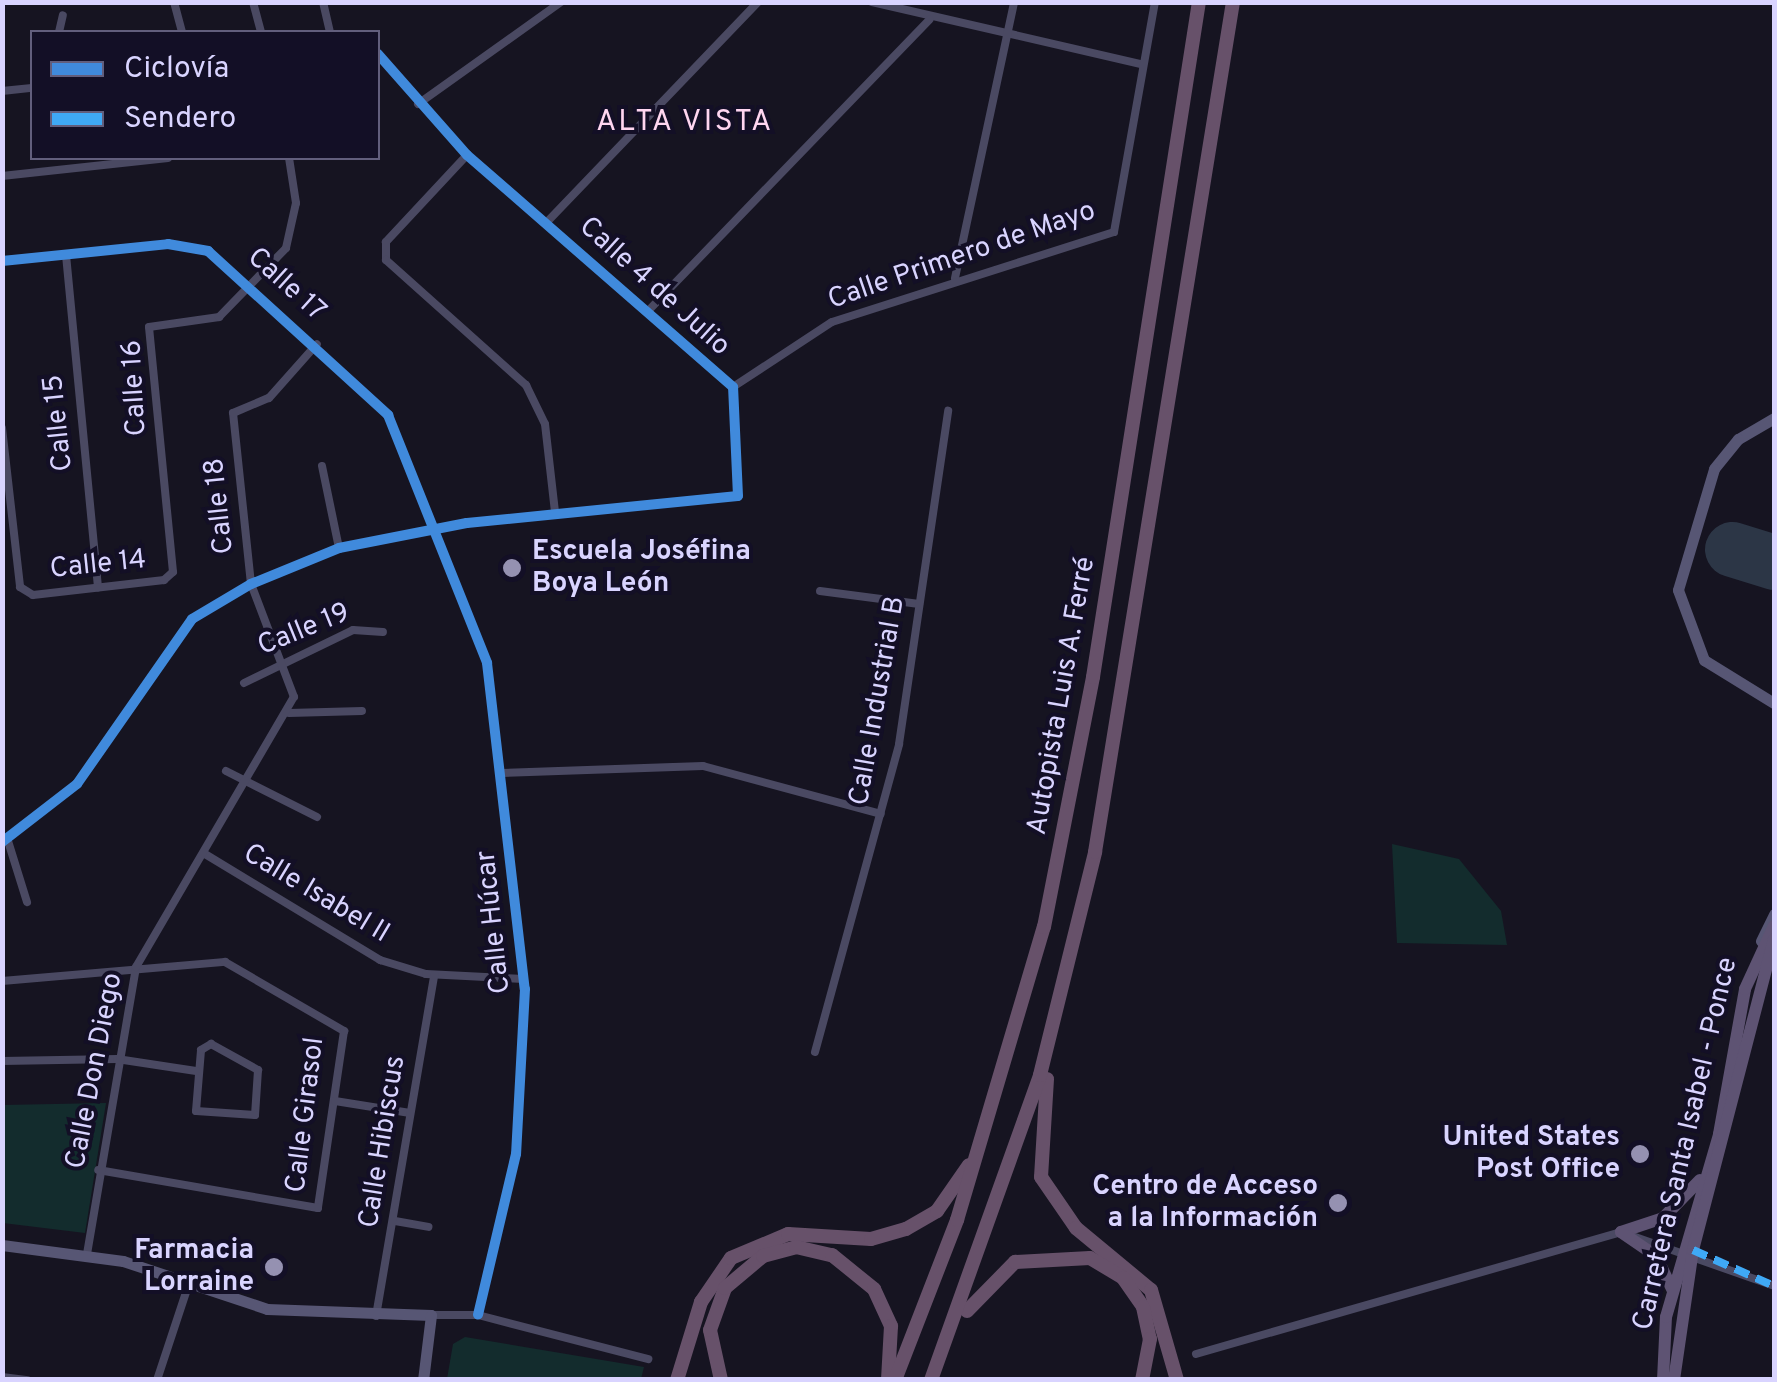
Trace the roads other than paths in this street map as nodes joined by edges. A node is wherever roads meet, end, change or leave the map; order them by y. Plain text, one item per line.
1 (174, 2) edge
2 (254, 2) edge
3 (323, 2) edge
4 (561, 2) edge
5 (758, 2) edge
6 (872, 2) edge
7 (1014, 2) edge
8 (1155, 2) edge
9 (1198, 2) edge
10 (1233, 2) edge
11 (63, 16) dead end
12 (930, 20) junction
13 (59, 30) edge
14 (181, 30) edge
15 (261, 30) edge
16 (330, 30) edge
17 (1006, 35) junction
18 (380, 56) edge
19 (1141, 64) junction
20 (30, 88) edge
21 (2, 90) edge
22 (418, 104) junction
23 (467, 155) junction
24 (150, 160) edge
25 (290, 160) edge
26 (2, 176) edge
27 (547, 222) junction
28 (66, 255) junction
29 (2, 262) edge
30 (955, 278) junction
31 (254, 284) junction
32 (648, 311) junction
33 (318, 344) junction
34 (733, 387) junction
35 (948, 411) dead end
36 (1774, 418) edge
37 (2, 428) edge
38 (322, 466) dead end
39 (556, 512) junction
40 (432, 533) junction
41 (338, 548) junction
42 (172, 560) joint
43 (251, 584) junction
44 (98, 587) junction
45 (820, 590) dead end
46 (919, 604) junction
47 (383, 632) dead end
48 (284, 660) junction
49 (244, 683) dead end
50 (1774, 702) edge
51 (362, 711) dead end
52 (289, 713) junction
53 (226, 771) dead end
54 (501, 773) junction
55 (248, 785) junction
56 (882, 814) junction
57 (317, 816) dead end
58 (5, 842) edge
59 (205, 854) junction
60 (27, 902) dead end
61 (1774, 914) edge
62 (1774, 926) edge
63 (1768, 940) edge
64 (136, 968) junction
65 (434, 975) junction
66 (524, 979) junction
67 (2, 981) edge
68 (1057, 1014) junction
69 (815, 1052) dead end
70 (117, 1059) junction
71 (2, 1060) edge
72 (1009, 1062) junction
73 (196, 1071) junction
74 (334, 1101) junction
75 (410, 1113) junction
76 (98, 1170) junction
77 (1703, 1177) junction
78 (395, 1221) junction
79 (428, 1227) dead end
80 (1621, 1232) junction
81 (2, 1244) edge
82 (1688, 1249) junction
83 (87, 1254) junction
84 (188, 1286) junction
85 (1774, 1286) edge
86 (1673, 1292) junction
87 (431, 1314) junction
88 (478, 1314) junction
89 (376, 1316) junction
90 (949, 1336) junction
91 (1196, 1354) dead end
92 (648, 1358) dead end
93 (2, 1377) edge
94 (28, 1380) edge
95 (158, 1380) edge
96 (423, 1380) edge
97 (677, 1380) edge
98 (721, 1380) edge
99 (892, 1380) edge
100 (931, 1380) edge
101 (1142, 1380) edge
102 (1177, 1380) edge
103 (1663, 1380) edge
104 (1674, 1380) edge

1 - 14 street
2 - 15 street
3 - 16 street
4 - 22 street
5 - 27 street
6 - 12 street
7 - 17 street
8 - 19 street, Calle Primero de Mayo
9 - 72 highway, Autopista Luis A. Ferré
10 - 68 highway, Autopista Luis A. Ferré
11 - 13 street
12 - 17 street
12 - 32 street
17 - 19 street
17 - 30 street
18 - 22 street, Calle 4 de Julio
19 - 30 street, Calle Primero de Mayo
20 - 21 street
22 - 23 street, Calle 4 de Julio
23 - 27 street, Calle 4 de Julio
23 - 39 street
24 - 26 street
25 - 31 street
27 - 32 street, Calle 4 de Julio
28 - 29 street, Calle 17
28 - 31 street, Calle 17
28 - 44 street, Calle 15
30 - 34 street, Calle Primero de Mayo
31 - 33 street, Calle 17
31 - 42 street, Calle 16
32 - 34 street, Calle 4 de Julio
33 - 40 street, Calle 17
33 - 43 street, Calle 18
34 - 39 street, Calle 4 de Julio
35 - 46 street, Calle Industrial B
36 - 50 street
37 - 44 street, Calle 14
38 - 41 street
39 - 40 street, Calle 4 de Julio
40 - 41 street, Calle 4 de Julio
40 - 54 street, Calle Húcar
41 - 43 street, Calle 4 de Julio
42 - 44 street, Calle 14
43 - 48 street, Calle 18
43 - 58 street, Calle 4 de Julio
45 - 46 street
46 - 56 street, Calle Industrial B
47 - 48 street, Calle 19
48 - 49 street, Calle 19
48 - 52 street, Calle 18
51 - 52 street
52 - 55 street
53 - 55 street
54 - 56 street
54 - 66 street, Calle Húcar
55 - 57 street
55 - 59 street
56 - 69 street, Calle Industrial B
58 - 60 street
59 - 64 street, Calle Don Diego
59 - 65 street, Calle Isabel II
61 - 63 street
62 - 63 main road, Carretera Santa Isabel - Ponce
63 - 77 main road, Carretera Santa Isabel - Ponce
63 - 82 main road, Carretera Santa Isabel - Ponce
64 - 67 street
64 - 70 street, Calle Don Diego
64 - 74 street, Calle Girasol
65 - 66 street, Calle Isabel II
65 - 75 street, Calle Hibiscus
66 - 88 street, Calle Húcar
68 - 90 highway, Autopista Luis A. Ferré
68 - 102 highway
70 - 71 street
70 - 73 street
70 - 76 street, Calle Don Diego
72 - 97 highway
72 - 99 highway, Autopista Luis A. Ferré
73 - 73 street
74 - 75 street
74 - 76 street, Calle Girasol
75 - 78 street, Calle Hibiscus
76 - 83 street, Calle Don Diego
77 - 80 main road
77 - 82 main road, Carretera Santa Isabel - Ponce
78 - 79 street
78 - 89 street, Calle Hibiscus
80 - 82 street
80 - 86 main road
80 - 91 street
81 - 83 street
82 - 85 street
82 - 86 main road, Carretera Santa Isabel - Ponce
82 - 104 main road, Carretera Santa Isabel - Ponce
83 - 84 street
84 - 89 street
84 - 95 street
86 - 103 main road, Carretera Santa Isabel - Ponce
87 - 88 street
87 - 89 street
87 - 96 street
88 - 92 street
90 - 100 highway, Autopista Luis A. Ferré
90 - 101 highway
93 - 94 street
98 - 99 highway

